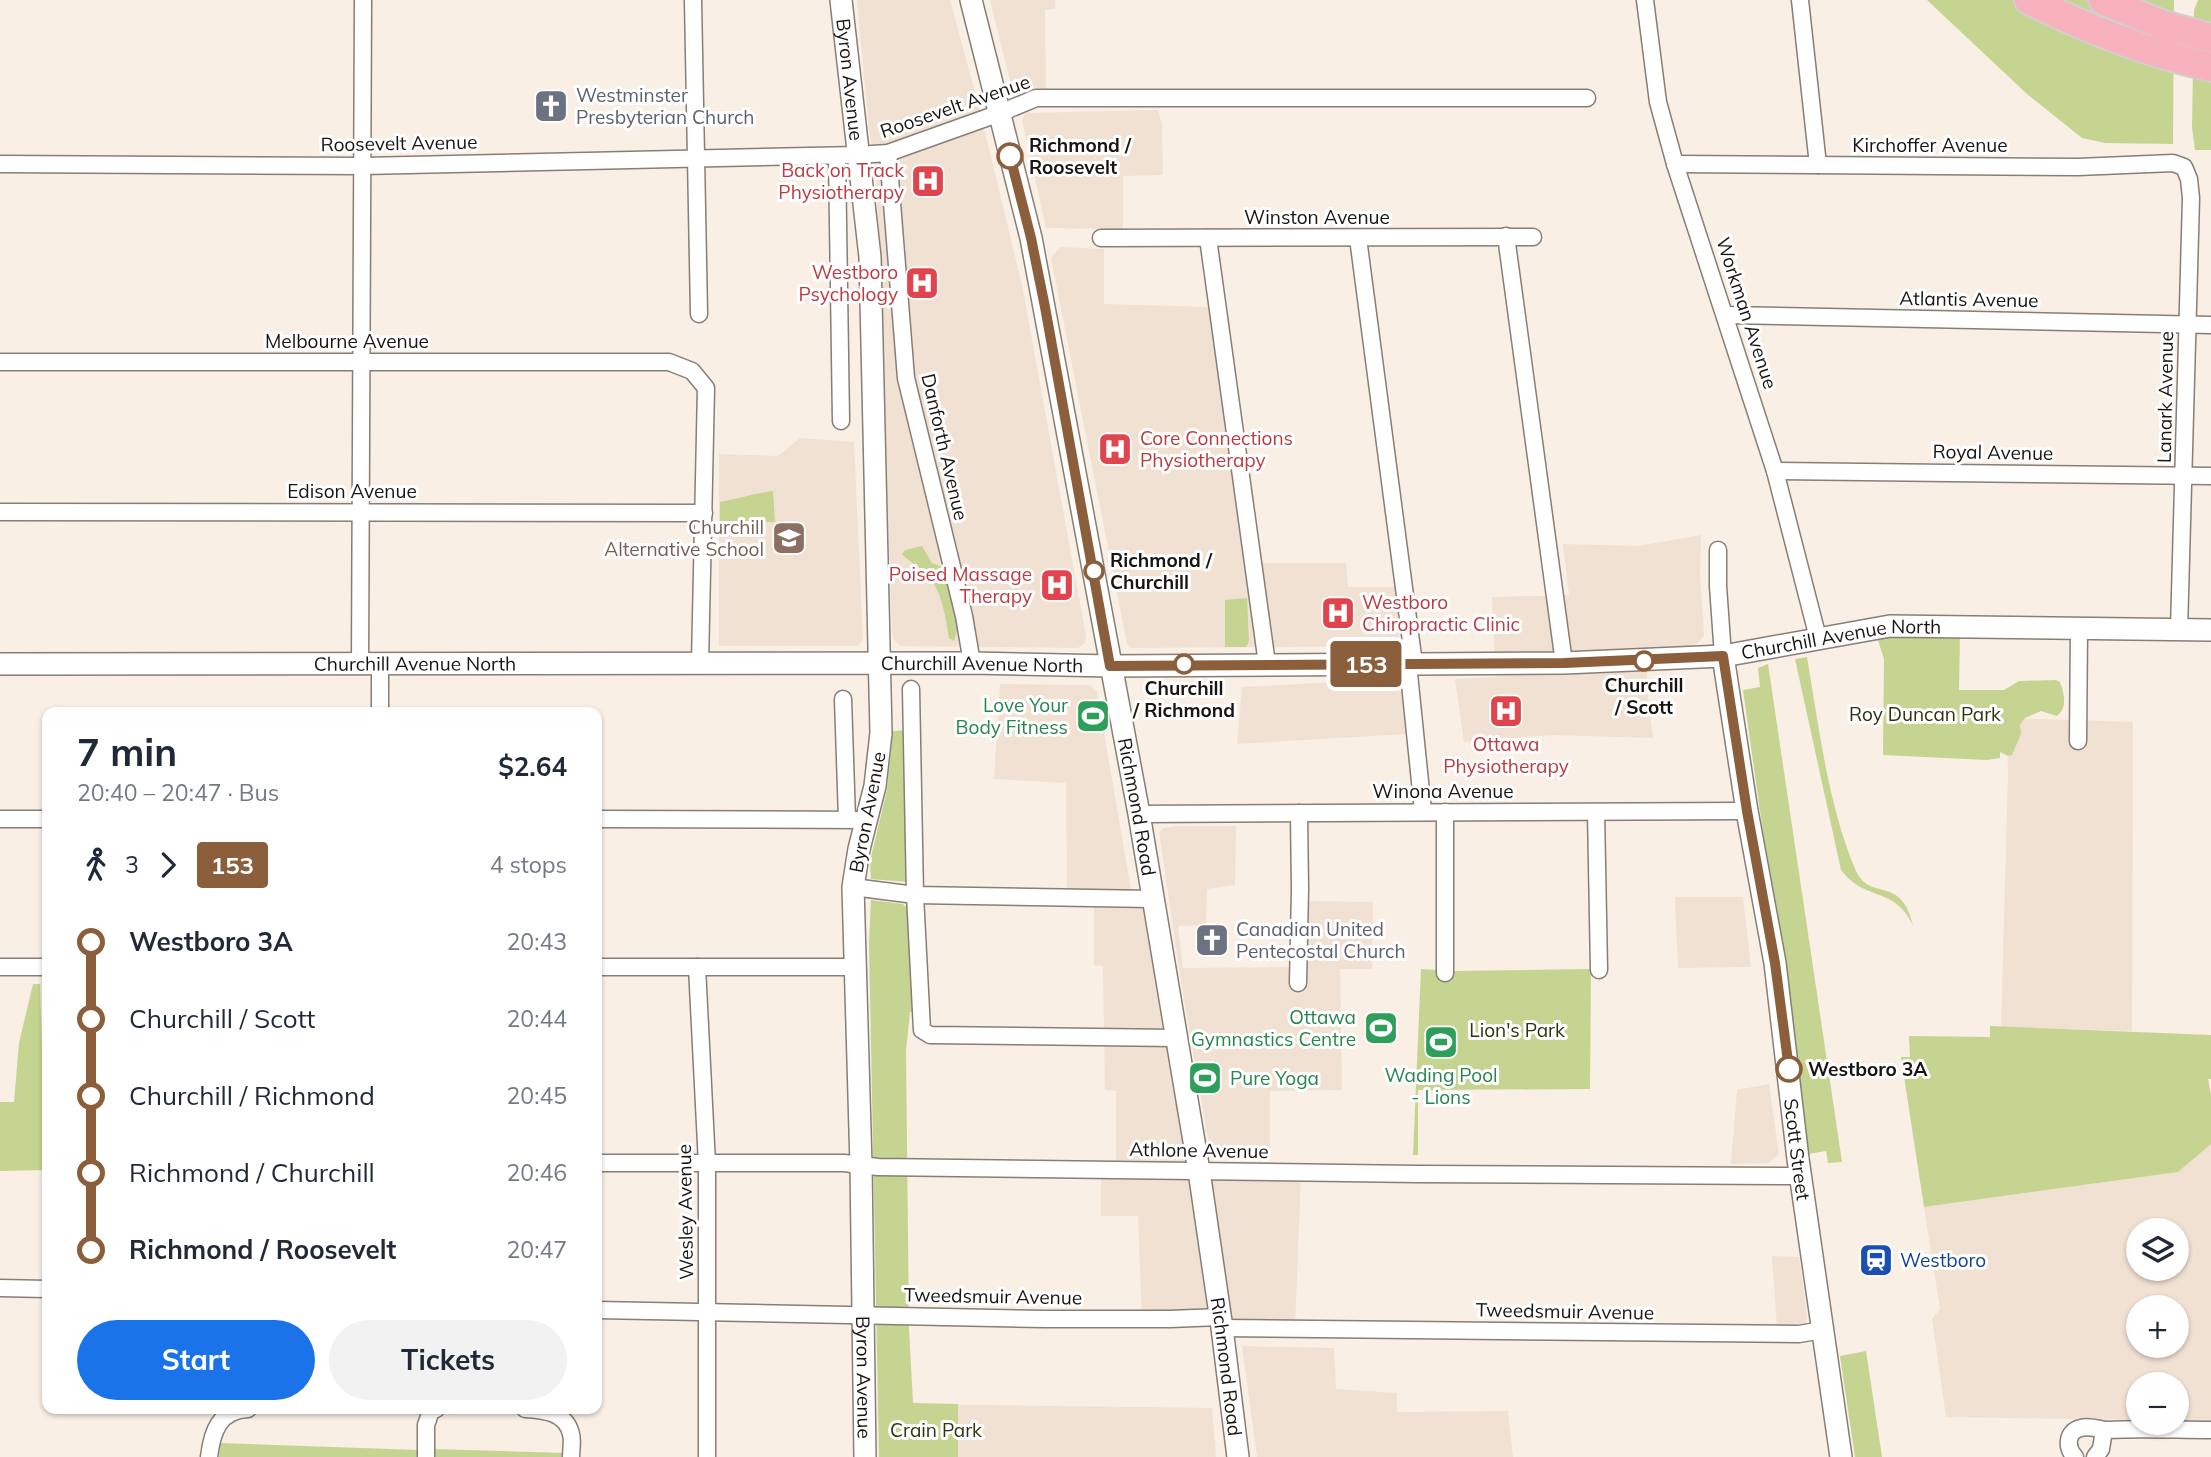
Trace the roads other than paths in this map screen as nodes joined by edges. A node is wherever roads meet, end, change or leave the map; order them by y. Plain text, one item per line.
1 (363, 0) edge
2 (694, 0) edge
3 (841, 0) edge
4 (971, 0) edge
5 (1645, 0) edge
6 (1800, 0) edge
7 (2029, 0) edge
8 (2103, 0) edge
9 (2195, 34) edge
10 (2194, 63) edge
11 (1587, 98) dead end
12 (1000, 113) junction
13 (888, 153) junction
14 (847, 155) junction
15 (696, 158) junction
16 (0, 164) edge
17 (1675, 164) junction
18 (1818, 165) junction
19 (363, 166) junction
20 (2184, 167) joint
21 (1506, 236) junction
22 (1533, 237) dead end
23 (1101, 238) dead end
24 (1208, 238) junction
25 (1358, 238) junction
26 (699, 314) dead end
27 (1726, 314) junction
28 (2187, 325) junction
29 (2211, 325) edge
30 (0, 362) edge
31 (360, 362) junction
32 (841, 421) dead end
33 (1775, 471) junction
34 (2185, 476) junction
35 (2211, 476) edge
36 (0, 512) edge
37 (361, 512) junction
38 (704, 513) junction
39 (1718, 550) dead end
40 (2079, 630) junction
41 (2179, 630) junction
42 (2211, 630) edge
43 (1818, 638) junction
44 (1723, 656) junction
45 (700, 663) junction
46 (972, 663) junction
47 (1564, 663) junction
48 (0, 664) edge
49 (370, 664) junction
50 (879, 664) junction
51 (1267, 664) junction
52 (1411, 664) junction
53 (1110, 666) junction
54 (911, 689) dead end
55 (843, 699) dead end
56 (379, 707) edge
57 (2078, 741) dead end
58 (1423, 811) junction
59 (1747, 811) junction
60 (1445, 812) junction
61 (1596, 812) junction
62 (1298, 813) junction
63 (1139, 814) junction
64 (0, 819) edge
65 (42, 819) edge
66 (602, 819) edge
67 (857, 820) junction
68 (853, 887) junction
69 (915, 895) junction
70 (1152, 899) junction
71 (0, 967) edge
72 (42, 967) edge
73 (602, 967) edge
74 (697, 967) junction
75 (854, 967) junction
76 (1599, 970) dead end
77 (1445, 973) dead end
78 (1298, 983) dead end
79 (1175, 1038) junction
80 (602, 1163) edge
81 (707, 1164) junction
82 (861, 1165) junction
83 (1199, 1171) junction
84 (1801, 1176) junction
85 (0, 1287) edge
86 (42, 1289) edge
87 (602, 1311) edge
88 (707, 1312) junction
89 (862, 1315) junction
90 (1221, 1322) junction
91 (1823, 1330) junction
92 (229, 1414) edge
93 (430, 1414) edge
94 (556, 1414) edge
95 (2104, 1430) junction
96 (2211, 1430) edge
97 (209, 1457) edge
98 (426, 1457) edge
99 (571, 1457) edge
100 (707, 1457) edge
101 (865, 1457) edge
102 (1238, 1457) edge
103 (1834, 1457) edge
104 (1840, 1457) edge
105 (2075, 1457) edge
106 (2095, 1457) edge

1 - 19 street
2 - 15 street
3 - 14 main road, Byron Avenue
4 - 12 main road, Richmond Road
5 - 17 street, Workman Avenue
6 - 18 street
7 - 10 highway
8 - 9 highway
11 - 12 street, Roosevelt Avenue
12 - 13 street, Roosevelt Avenue
12 - 53 main road, Richmond Road
13 - 14 street, Roosevelt Avenue
13 - 46 street, Danforth Avenue
14 - 15 street, Roosevelt Avenue
14 - 32 street
14 - 50 main road, Byron Avenue
15 - 19 street, Roosevelt Avenue
15 - 26 street
16 - 19 street, Roosevelt Avenue
17 - 18 street, Kirchoffer Avenue
17 - 27 street, Workman Avenue
18 - 20 street, Kirchoffer Avenue
19 - 31 street
20 - 28 street, Lanark Avenue
21 - 22 street, Winston Avenue
21 - 25 street, Winston Avenue
21 - 47 street
23 - 24 street, Winston Avenue
24 - 25 street, Winston Avenue
24 - 51 street
25 - 52 street
27 - 28 street, Atlantis Avenue
27 - 33 street, Workman Avenue
28 - 29 street, Atlantis Avenue
28 - 34 street, Lanark Avenue
30 - 31 street, Melbourne Avenue
31 - 37 street
31 - 38 street, Melbourne Avenue
33 - 34 street, Royal Avenue
33 - 43 street, Workman Avenue
34 - 35 street, Royal Avenue
34 - 41 street, Lanark Avenue
36 - 37 street, Edison Avenue
37 - 38 street, Edison Avenue
37 - 49 street
38 - 45 street
39 - 44 street, Scott Street
40 - 41 main road, Churchill Avenue North
40 - 43 main road, Churchill Avenue North
40 - 57 street
41 - 42 main road, Churchill Avenue North
43 - 44 main road, Churchill Avenue North
44 - 47 main road, Churchill Avenue North
44 - 59 main road, Scott Street
45 - 49 main road, Churchill Avenue North
45 - 50 main road, Churchill Avenue North
46 - 50 main road, Churchill Avenue North
46 - 53 main road, Churchill Avenue North
47 - 52 main road, Churchill Avenue North
48 - 49 main road, Churchill Avenue North
49 - 56 street
50 - 67 main road, Byron Avenue
51 - 52 main road, Churchill Avenue North
51 - 53 main road, Churchill Avenue North
52 - 58 street
53 - 63 main road, Richmond Road
54 - 69 street
55 - 67 street
58 - 60 street, Winona Avenue
58 - 62 street, Winona Avenue
59 - 61 street, Winona Avenue
59 - 84 main road, Scott Street
60 - 61 street, Winona Avenue
60 - 77 street
61 - 76 street
62 - 63 street, Winona Avenue
62 - 78 street
63 - 70 main road, Richmond Road
64 - 65 street
66 - 67 street
67 - 68 main road, Byron Avenue
68 - 69 street
68 - 75 main road, Byron Avenue
69 - 70 street
69 - 79 street
70 - 79 main road, Richmond Road
71 - 72 street
73 - 74 street
74 - 75 street
74 - 81 street, Wesley Avenue
75 - 82 main road, Byron Avenue
79 - 83 main road, Richmond Road
80 - 81 street, Athlone Avenue
81 - 82 street, Athlone Avenue
81 - 88 street, Wesley Avenue
82 - 83 street, Athlone Avenue
82 - 89 main road, Byron Avenue
83 - 84 street, Athlone Avenue
83 - 90 main road, Richmond Road
84 - 91 main road, Scott Street
85 - 86 street
87 - 88 street, Tweedsmuir Avenue
88 - 89 street, Tweedsmuir Avenue
88 - 100 street, Wesley Avenue
89 - 90 street, Tweedsmuir Avenue
89 - 101 main road, Byron Avenue
90 - 91 street, Tweedsmuir Avenue
90 - 102 main road, Richmond Road
91 - 104 main road, Scott Street
92 - 97 street
93 - 98 street
94 - 99 street
95 - 96 street
95 - 105 street
95 - 106 street
103 - 104 street

